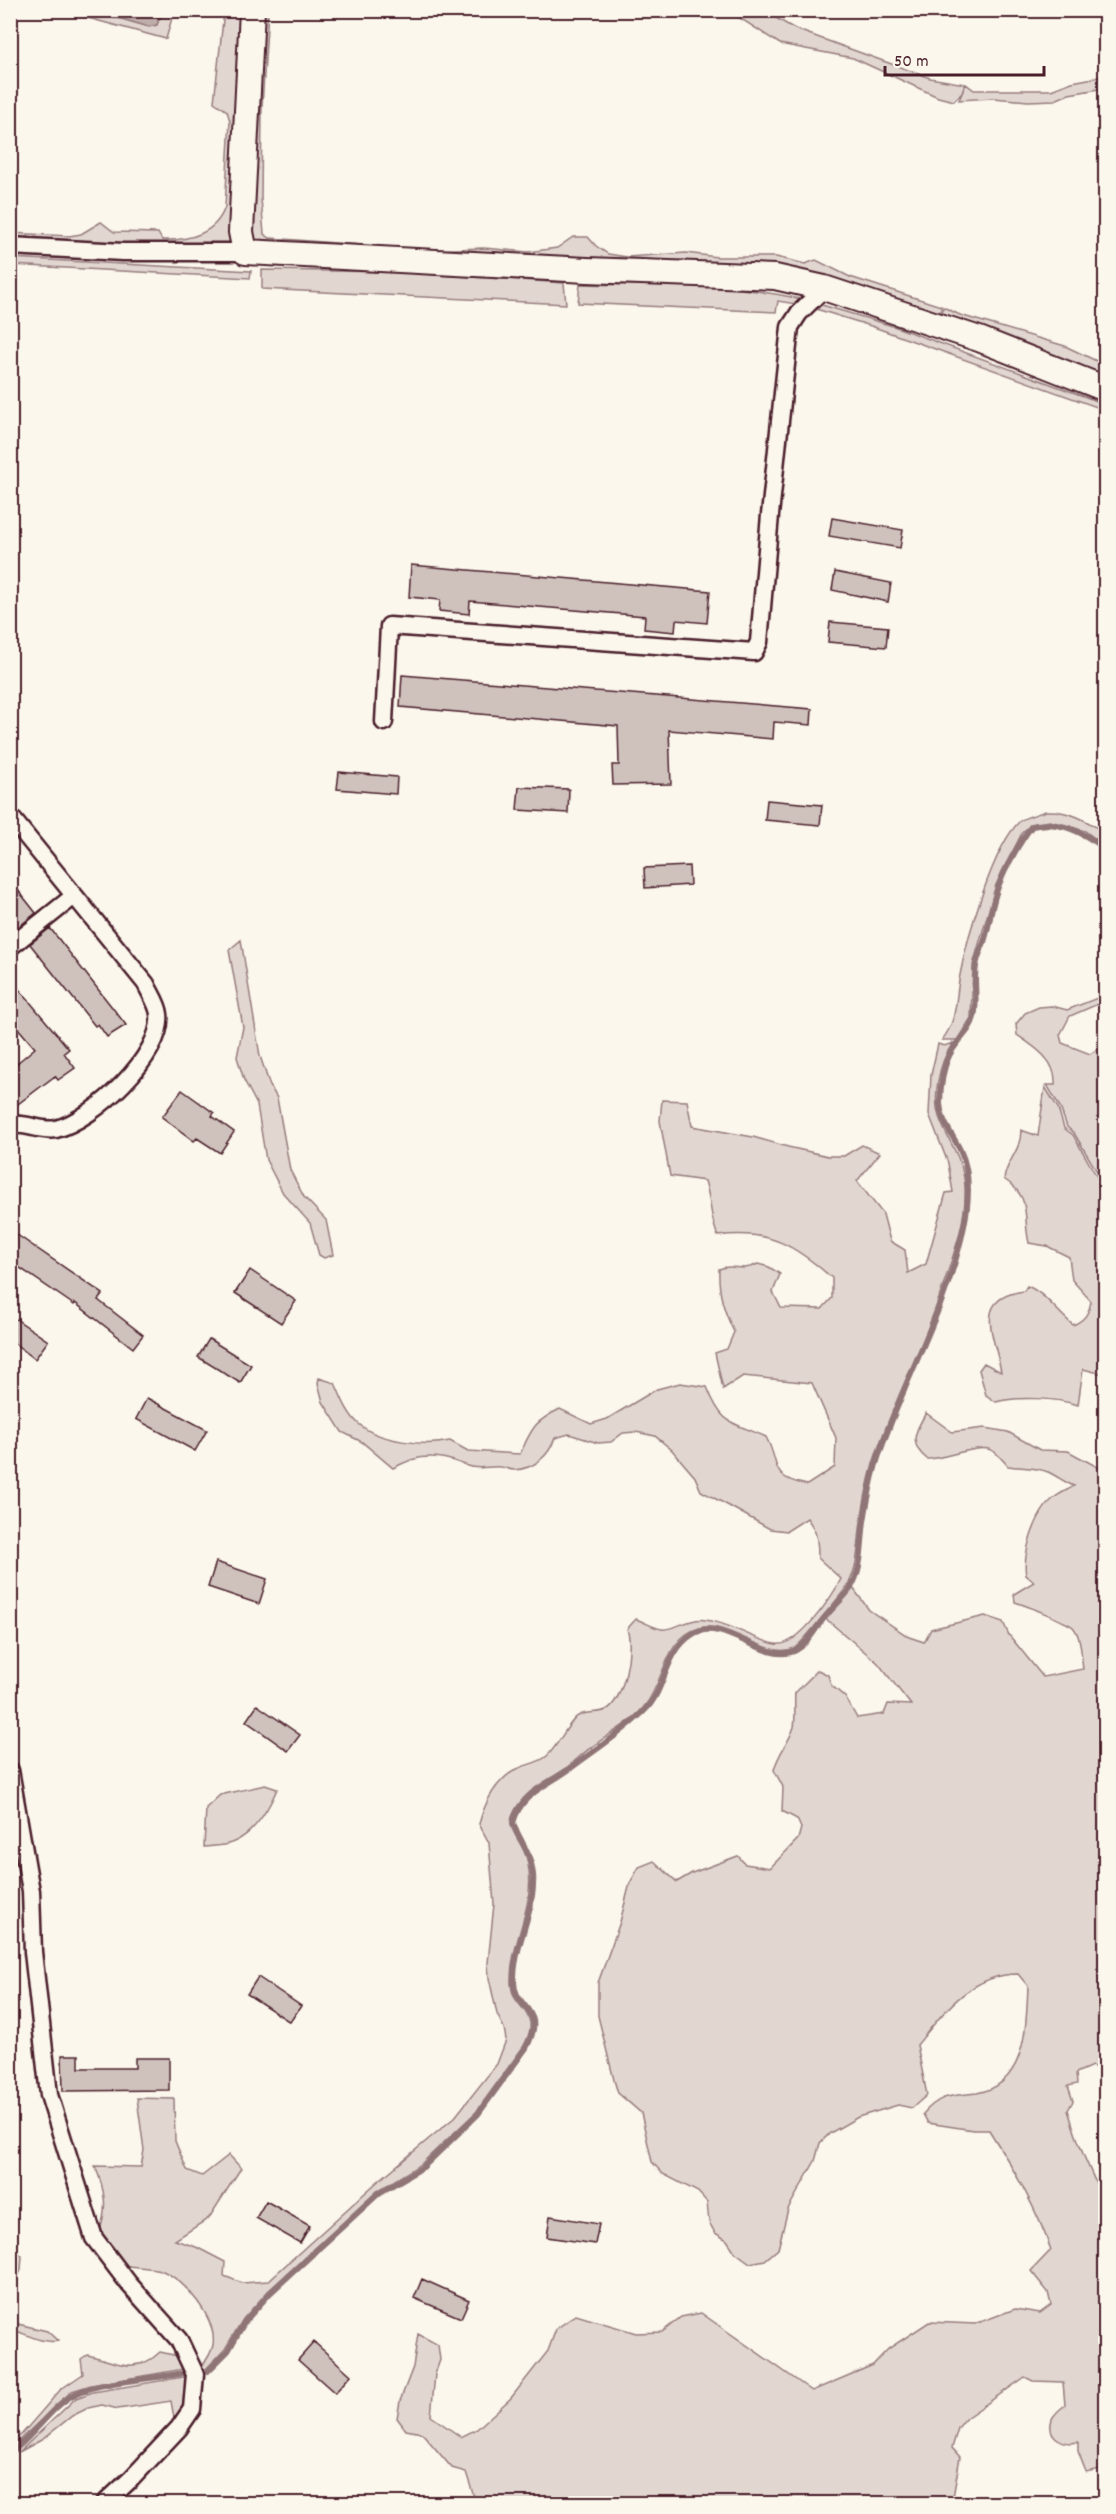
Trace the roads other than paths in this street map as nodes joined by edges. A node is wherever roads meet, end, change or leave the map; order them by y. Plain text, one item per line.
1 (252, 10) edge
2 (10, 246) edge
3 (245, 252) junction
4 (824, 288) junction
5 (1106, 389) edge
6 (384, 722) dead end
7 (10, 816) edge
8 (74, 896) junction
9 (10, 946) edge
10 (10, 1125) edge
11 (10, 1770) edge
12 (104, 2504) edge

1 - 3 street
2 - 3 street
3 - 4 street
4 - 5 street
4 - 6 street
7 - 8 street
8 - 9 street
8 - 10 street
11 - 12 street

